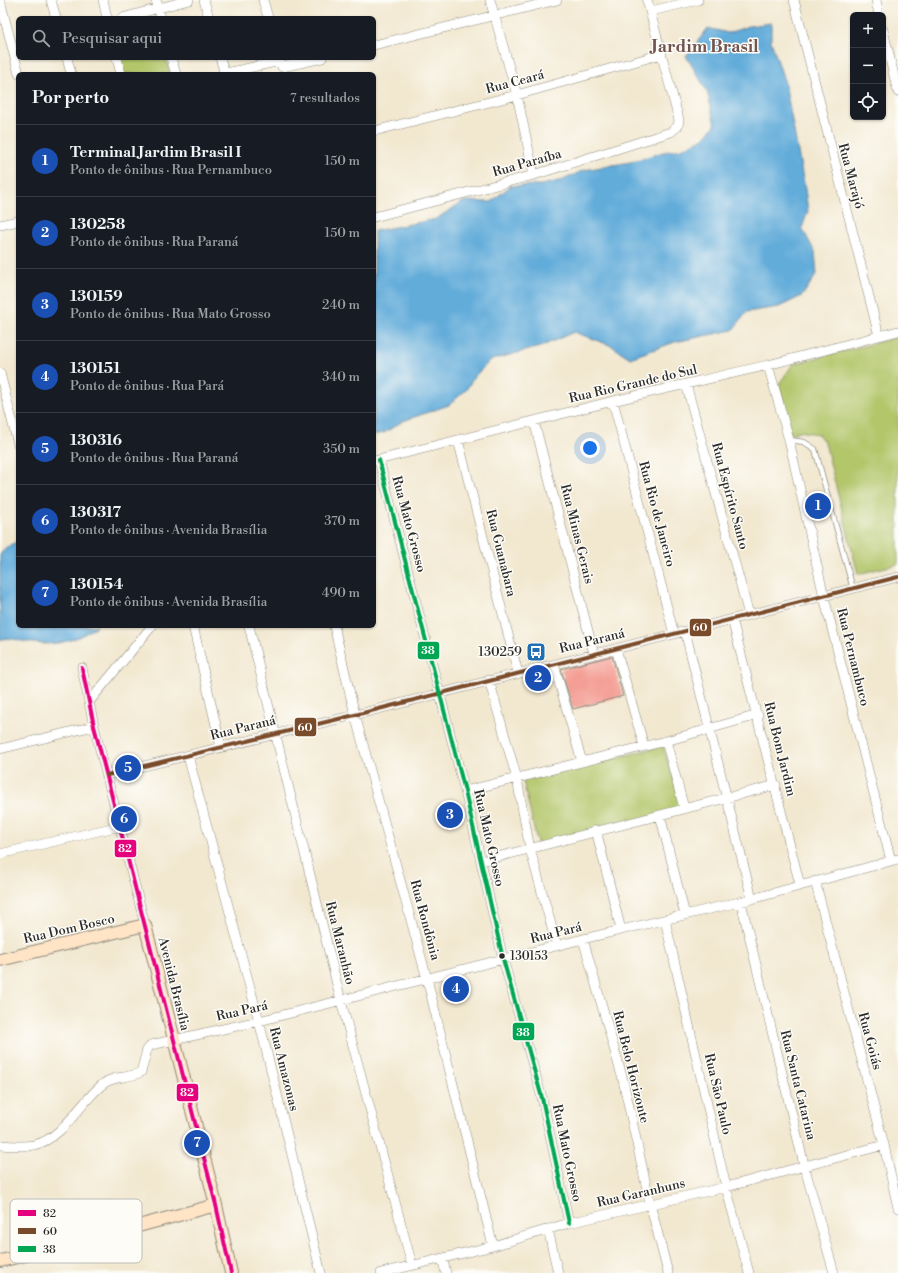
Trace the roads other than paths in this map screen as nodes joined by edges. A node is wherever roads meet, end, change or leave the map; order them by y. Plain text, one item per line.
1 (0, 0) edge
2 (51, 0) edge
3 (103, 0) edge
4 (189, 0) edge
5 (204, 0) edge
6 (264, 0) edge
7 (490, 0) edge
8 (557, 0) edge
9 (647, 0) edge
10 (698, 0) edge
11 (794, 0) edge
12 (876, 0) edge
13 (157, 4) edge
14 (651, 11) junction
15 (878, 12) edge
16 (55, 16) edge
17 (107, 16) edge
18 (127, 16) edge
19 (160, 16) edge
20 (208, 16) edge
21 (268, 16) edge
22 (495, 17) junction
23 (886, 42) edge
24 (15, 44) edge
25 (376, 46) edge
26 (662, 54) junction
27 (17, 60) edge
28 (68, 60) edge
29 (118, 60) edge
30 (172, 60) edge
31 (220, 60) edge
32 (310, 60) edge
33 (281, 65) edge
34 (19, 72) edge
35 (70, 72) edge
36 (120, 72) edge
37 (175, 72) edge
38 (224, 72) edge
39 (237, 72) edge
40 (898, 92) edge
41 (517, 95) junction
42 (376, 130) edge
43 (534, 175) junction
44 (376, 216) edge
45 (16, 221) edge
46 (0, 225) edge
47 (898, 330) edge
48 (879, 336) junction
49 (768, 365) junction
50 (0, 373) edge
51 (686, 384) junction
52 (613, 401) junction
53 (534, 421) junction
54 (16, 436) edge
55 (458, 440) junction
56 (789, 440) junction
57 (376, 461) edge
58 (898, 577) edge
59 (853, 589) junction
60 (824, 597) junction
61 (749, 615) junction
62 (732, 619) junction
63 (150, 628) edge
64 (194, 628) edge
65 (249, 628) edge
66 (334, 628) edge
67 (685, 631) junction
68 (674, 634) junction
69 (616, 649) junction
70 (594, 654) junction
71 (554, 665) junction
72 (82, 668) dead end
73 (518, 673) junction
74 (489, 680) junction
75 (440, 693) junction
76 (90, 702) junction
77 (355, 715) junction
78 (758, 715) junction
79 (94, 726) junction
80 (709, 728) junction
81 (274, 734) junction
82 (666, 741) junction
83 (644, 746) junction
84 (221, 747) junction
85 (0, 749) edge
86 (188, 756) junction
87 (582, 762) junction
88 (107, 776) junction
89 (517, 779) junction
90 (776, 785) junction
91 (465, 791) junction
92 (726, 799) junction
93 (684, 808) junction
94 (660, 815) junction
95 (120, 826) junction
96 (596, 830) junction
97 (530, 849) junction
98 (0, 854) edge
99 (894, 860) edge
100 (482, 861) junction
101 (815, 881) junction
102 (800, 885) junction
103 (752, 899) junction
104 (741, 902) junction
105 (685, 915) junction
106 (664, 920) junction
107 (145, 925) junction
108 (621, 930) junction
109 (583, 939) junction
110 (557, 946) junction
111 (503, 959) junction
112 (0, 960) edge
113 (427, 979) junction
114 (341, 1001) junction
115 (259, 1021) junction
116 (174, 1040) junction
117 (0, 1145) edge
118 (884, 1145) junction
119 (804, 1165) junction
120 (726, 1187) junction
121 (650, 1203) junction
122 (216, 1205) junction
123 (898, 1208) edge
124 (569, 1223) junction
125 (142, 1225) edge
126 (548, 1229) junction
127 (492, 1246) junction
128 (442, 1258) junction
129 (10, 1259) edge
130 (0, 1261) edge
131 (412, 1266) junction
132 (231, 1273) edge
133 (321, 1273) edge
134 (381, 1273) edge
135 (446, 1273) edge
136 (558, 1273) edge
137 (668, 1273) edge
138 (749, 1273) edge
139 (834, 1273) edge

1 - 24 street
2 - 16 street
3 - 17 street
4 - 13 street
5 - 20 street
6 - 21 street
7 - 22 street
8 - 22 street
9 - 14 street
10 - 14 street
11 - 48 street, Rua Marajó
12 - 15 street
13 - 18 street
13 - 19 street
14 - 26 street
22 - 25 street
22 - 41 street
23 - 40 street
26 - 41 street, Rua Ceará
26 - 43 street, Rua Paraíba
27 - 34 street
28 - 35 street
29 - 36 street
30 - 37 street
31 - 38 street
32 - 33 street
33 - 39 street
41 - 42 street, Rua Ceará
41 - 43 street
43 - 44 street, Rua Paraíba
45 - 46 street
47 - 48 street, Rua Rio Grande do Sul
48 - 49 street, Rua Rio Grande do Sul
49 - 51 street, Rua Rio Grande do Sul
49 - 56 street, Rua Pernambuco
50 - 54 street
51 - 52 street, Rua Rio Grande do Sul
51 - 61 street, Rua Espírito Santo
52 - 53 street, Rua Rio Grande do Sul
52 - 68 street, Rua Rio de Janeiro
53 - 55 street, Rua Rio Grande do Sul
53 - 70 street, Rua Minas Gerais
55 - 57 street, Rua Rio Grande do Sul
55 - 73 street, Rua Guanabara
56 - 59 lane
56 - 60 street, Rua Pernambuco
57 - 75 street, Rua Mato Grosso
58 - 59 street, Rua Paraná
59 - 60 street, Rua Paraná
60 - 61 street, Rua Paraná
60 - 99 street, Rua Pernambuco
61 - 62 street, Rua Paraná
62 - 67 street, Rua Paraná
62 - 78 street, Rua Bom Jardim
63 - 76 street
64 - 84 street
65 - 81 street, Rua Maranhão
66 - 77 street, Rua Rondônia
67 - 68 street, Rua Paraná
67 - 80 street
68 - 69 street, Rua Paraná
69 - 70 street, Rua Paraná
69 - 83 street
70 - 71 street, Rua Paraná
71 - 73 street, Rua Paraná
71 - 87 street
72 - 76 street, Avenida Brasília
73 - 74 street, Rua Paraná
74 - 75 street, Rua Paraná
74 - 89 street
75 - 77 street, Rua Paraná
75 - 91 street, Rua Mato Grosso
76 - 79 street, Avenida Brasília
77 - 81 street, Rua Paraná
77 - 113 street, Rua Rondônia
78 - 80 street
78 - 90 street, Rua Bom Jardim
79 - 85 street
79 - 88 street, Avenida Brasília
80 - 82 street
80 - 92 street
81 - 84 street, Rua Paraná
81 - 114 street, Rua Maranhão
82 - 83 street
82 - 93 street
83 - 87 street
84 - 86 street, Rua Paraná
86 - 88 street, Rua Paraná
86 - 115 street, Rua Amazonas
87 - 89 street
88 - 95 street, Avenida Brasília
89 - 91 street
89 - 97 street
90 - 92 street
90 - 102 street, Rua Bom Jardim
91 - 100 street, Rua Mato Grosso
92 - 93 street
92 - 103 street
93 - 94 street
94 - 96 street
94 - 105 street
95 - 98 street
95 - 107 street, Avenida Brasília
96 - 97 street
96 - 108 street
97 - 100 street
97 - 110 street
99 - 101 street, Rua Pará
100 - 111 street, Rua Mato Grosso
101 - 102 street, Rua Pará
101 - 118 street, Rua Goiás
102 - 103 street, Rua Pará
103 - 104 street, Rua Pará
104 - 105 street, Rua Pará
104 - 119 street, Rua Santa Catarina
105 - 106 street, Rua Pará
106 - 108 street, Rua Pará
106 - 120 street, Rua São Paulo
107 - 112 street, Rua Dom Bosco
107 - 116 street, Avenida Brasília
108 - 109 street, Rua Pará
109 - 110 street, Rua Pará
109 - 121 street, Rua Belo Horizonte
110 - 111 street, Rua Pará
111 - 113 street, Rua Pará
111 - 124 street, Rua Mato Grosso
113 - 114 street, Rua Pará
113 - 127 street, Rua Rondônia
114 - 115 street, Rua Pará
114 - 131 street, Rua Maranhão
115 - 116 street, Rua Pará
115 - 133 street, Rua Amazonas
116 - 117 street, Rua Pará
116 - 122 street, Avenida Brasília
118 - 119 street, Rua Garanhuns
118 - 123 street, Rua Goiás
119 - 120 street, Rua Garanhuns
119 - 139 street, Rua Santa Catarina
120 - 121 street, Rua Garanhuns
120 - 138 street, Rua São Paulo
121 - 124 street, Rua Garanhuns
121 - 137 street, Rua Belo Horizonte
122 - 125 street
122 - 132 street, Avenida Brasília
124 - 126 street, Rua Garanhuns
126 - 127 street, Rua Garanhuns
126 - 136 street
127 - 128 street, Rua Garanhuns
128 - 131 street, Rua Garanhuns
128 - 135 street
129 - 130 street
131 - 134 street, Rua Garanhuns

